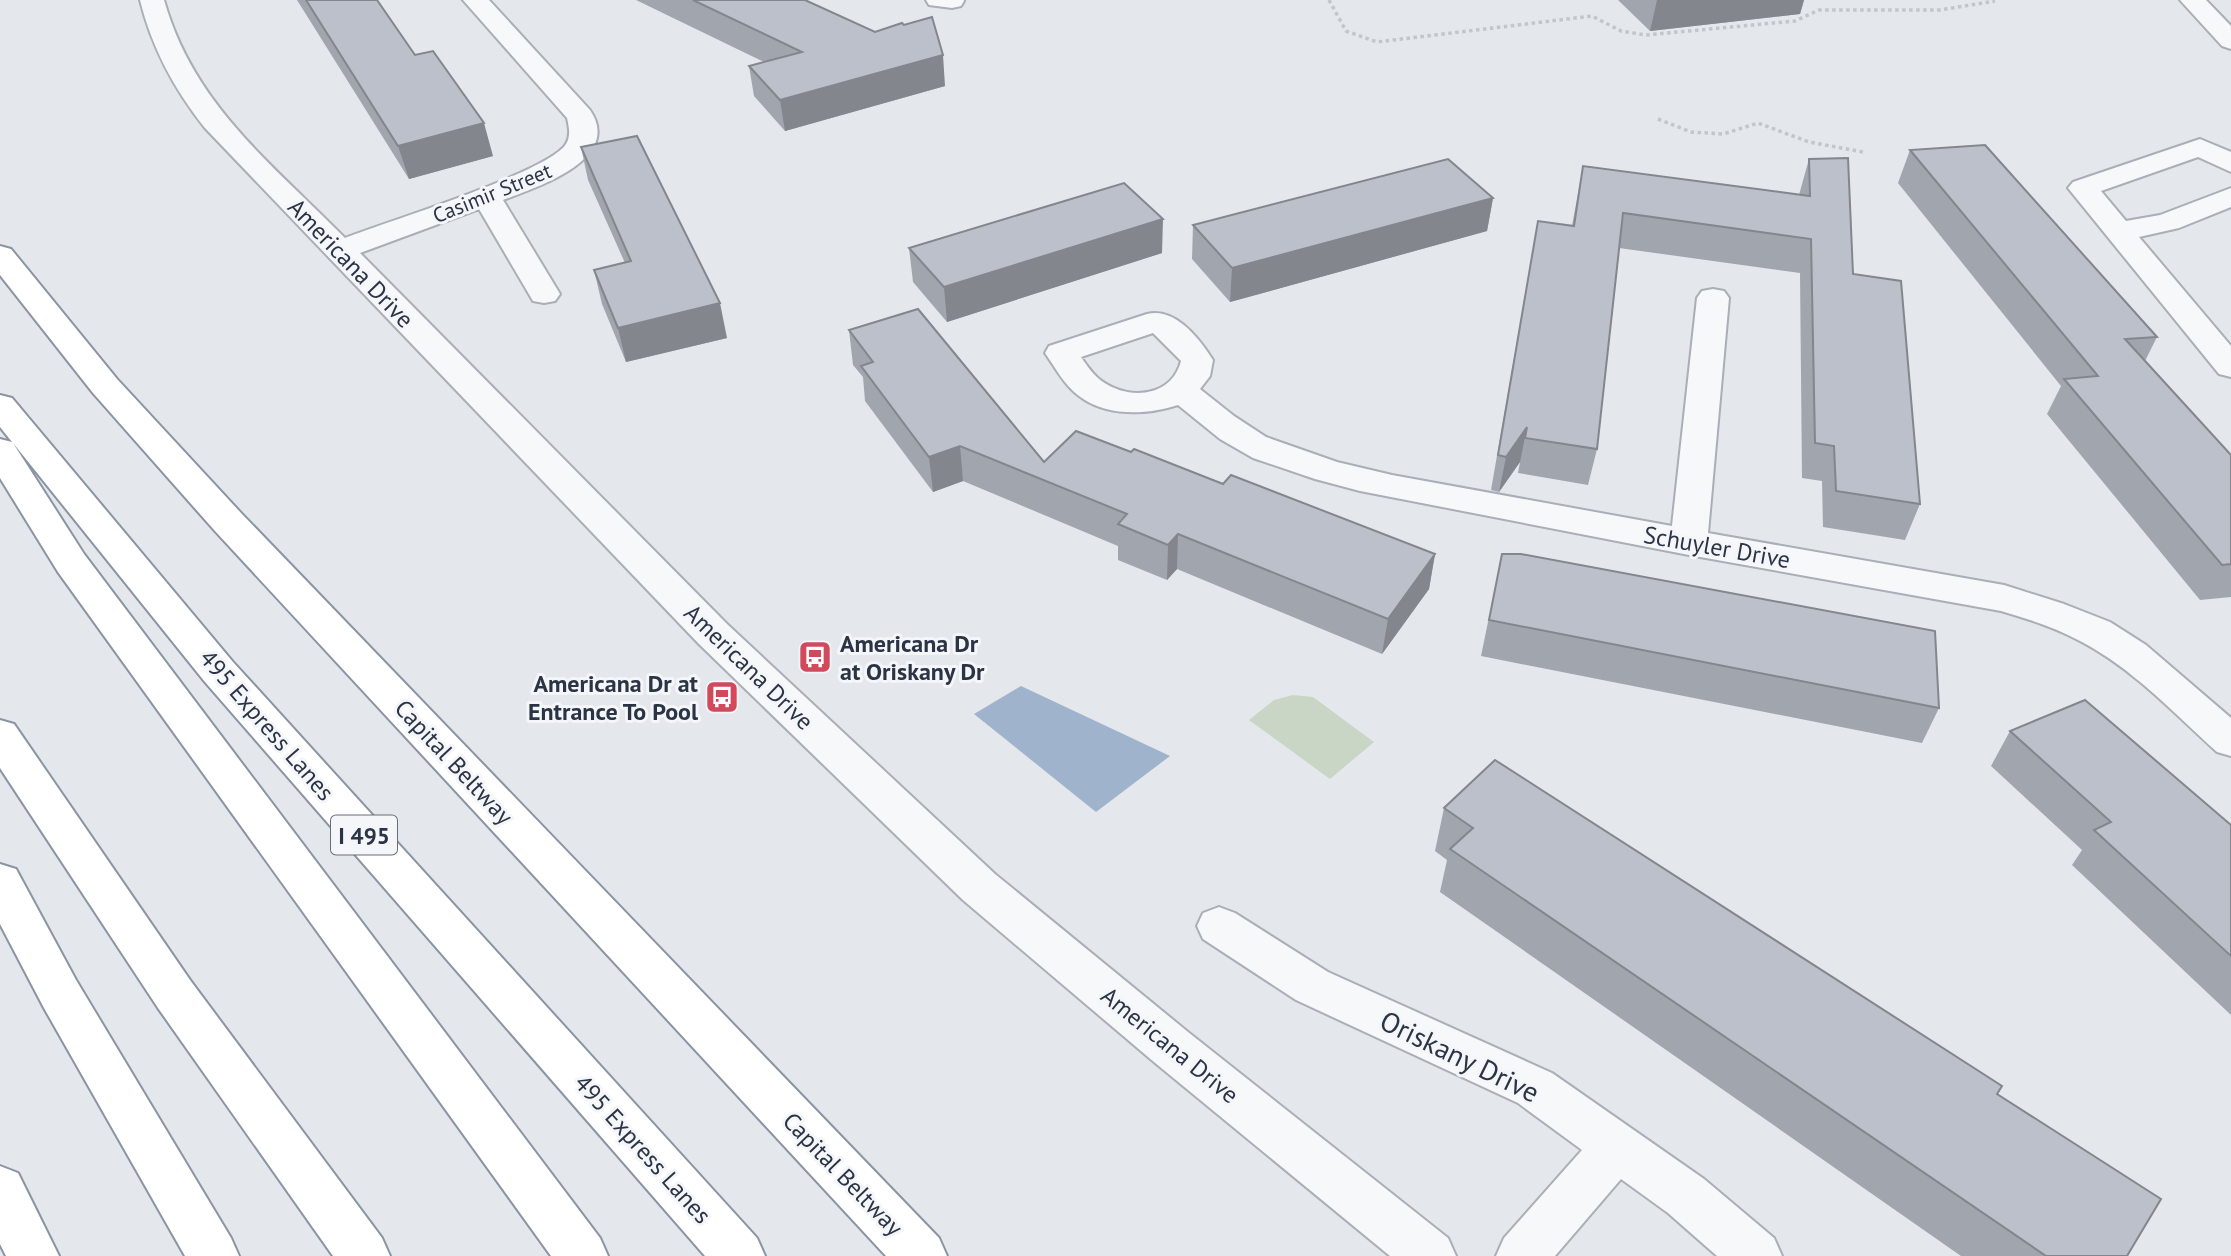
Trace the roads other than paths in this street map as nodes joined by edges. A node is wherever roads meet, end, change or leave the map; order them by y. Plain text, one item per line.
1 (152, 0) edge
2 (475, 0) edge
3 (938, 0) edge
4 (2192, 0) edge
5 (952, 1) edge
6 (2230, 40) edge
7 (2231, 163) edge
8 (2231, 197) edge
9 (487, 198) junction
10 (2119, 232) junction
11 (339, 250) junction
12 (0, 255) edge
13 (544, 294) dead end
14 (1713, 298) dead end
15 (2231, 367) edge
16 (1184, 392) dead end
17 (0, 405) edge
18 (0, 450) edge
19 (1689, 542) junction
20 (0, 735) edge
21 (2231, 741) edge
22 (0, 882) edge
23 (1219, 926) dead end
24 (1617, 1147) junction
25 (0, 1190) edge
26 (33, 1256) edge
27 (213, 1256) edge
28 (364, 1256) edge
29 (582, 1256) edge
30 (739, 1256) edge
31 (921, 1256) edge
32 (1430, 1256) edge
33 (1522, 1256) edge
34 (1756, 1256) edge

1 - 11 street, Americana Drive
2 - 9 street, Casimir Street
3 - 5 street
4 - 6 street
7 - 10 street
8 - 10 street
9 - 11 street, Casimir Street
9 - 13 street
10 - 15 street
11 - 32 street, Americana Drive
12 - 31 highway, Capital Beltway
14 - 19 street
16 - 19 street, Schuyler Drive
17 - 30 highway, 495 Express Lanes / I 495
18 - 29 highway
19 - 21 street, Schuyler Drive
20 - 28 highway
22 - 27 highway
23 - 24 street, Oriskany Drive
24 - 33 street
24 - 34 street, Oriskany Drive
25 - 26 highway

